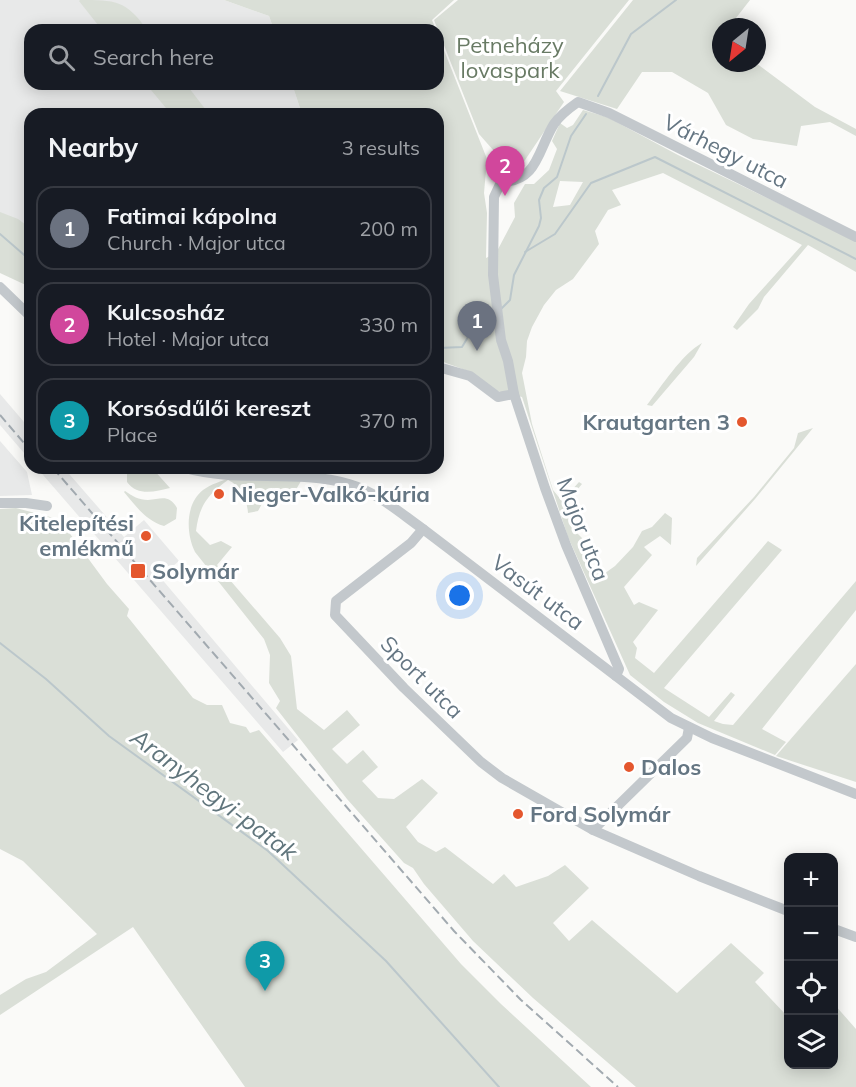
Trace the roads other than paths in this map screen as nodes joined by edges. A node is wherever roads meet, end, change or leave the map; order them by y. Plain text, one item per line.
1 (578, 102) joint
2 (856, 237) edge
3 (0, 287) edge
4 (24, 310) edge
5 (444, 368) edge
6 (514, 394) junction
7 (235, 474) edge
8 (0, 504) edge
9 (47, 506) dead end
10 (423, 529) junction
11 (616, 676) junction
12 (689, 728) junction
13 (856, 794) edge
14 (593, 830) junction
15 (784, 909) edge
16 (838, 930) edge
17 (856, 937) edge

1 - 2 street, Várhegy utca
1 - 6 street, Major utca
3 - 4 street
5 - 6 street
6 - 11 street, Major utca
7 - 10 street, Vasút utca
8 - 9 street
10 - 11 street, Vasút utca
10 - 14 street, Sport utca
11 - 12 street, Vasút utca
12 - 13 street, Vasút utca
12 - 14 street
14 - 15 street, Sport utca
16 - 17 street

